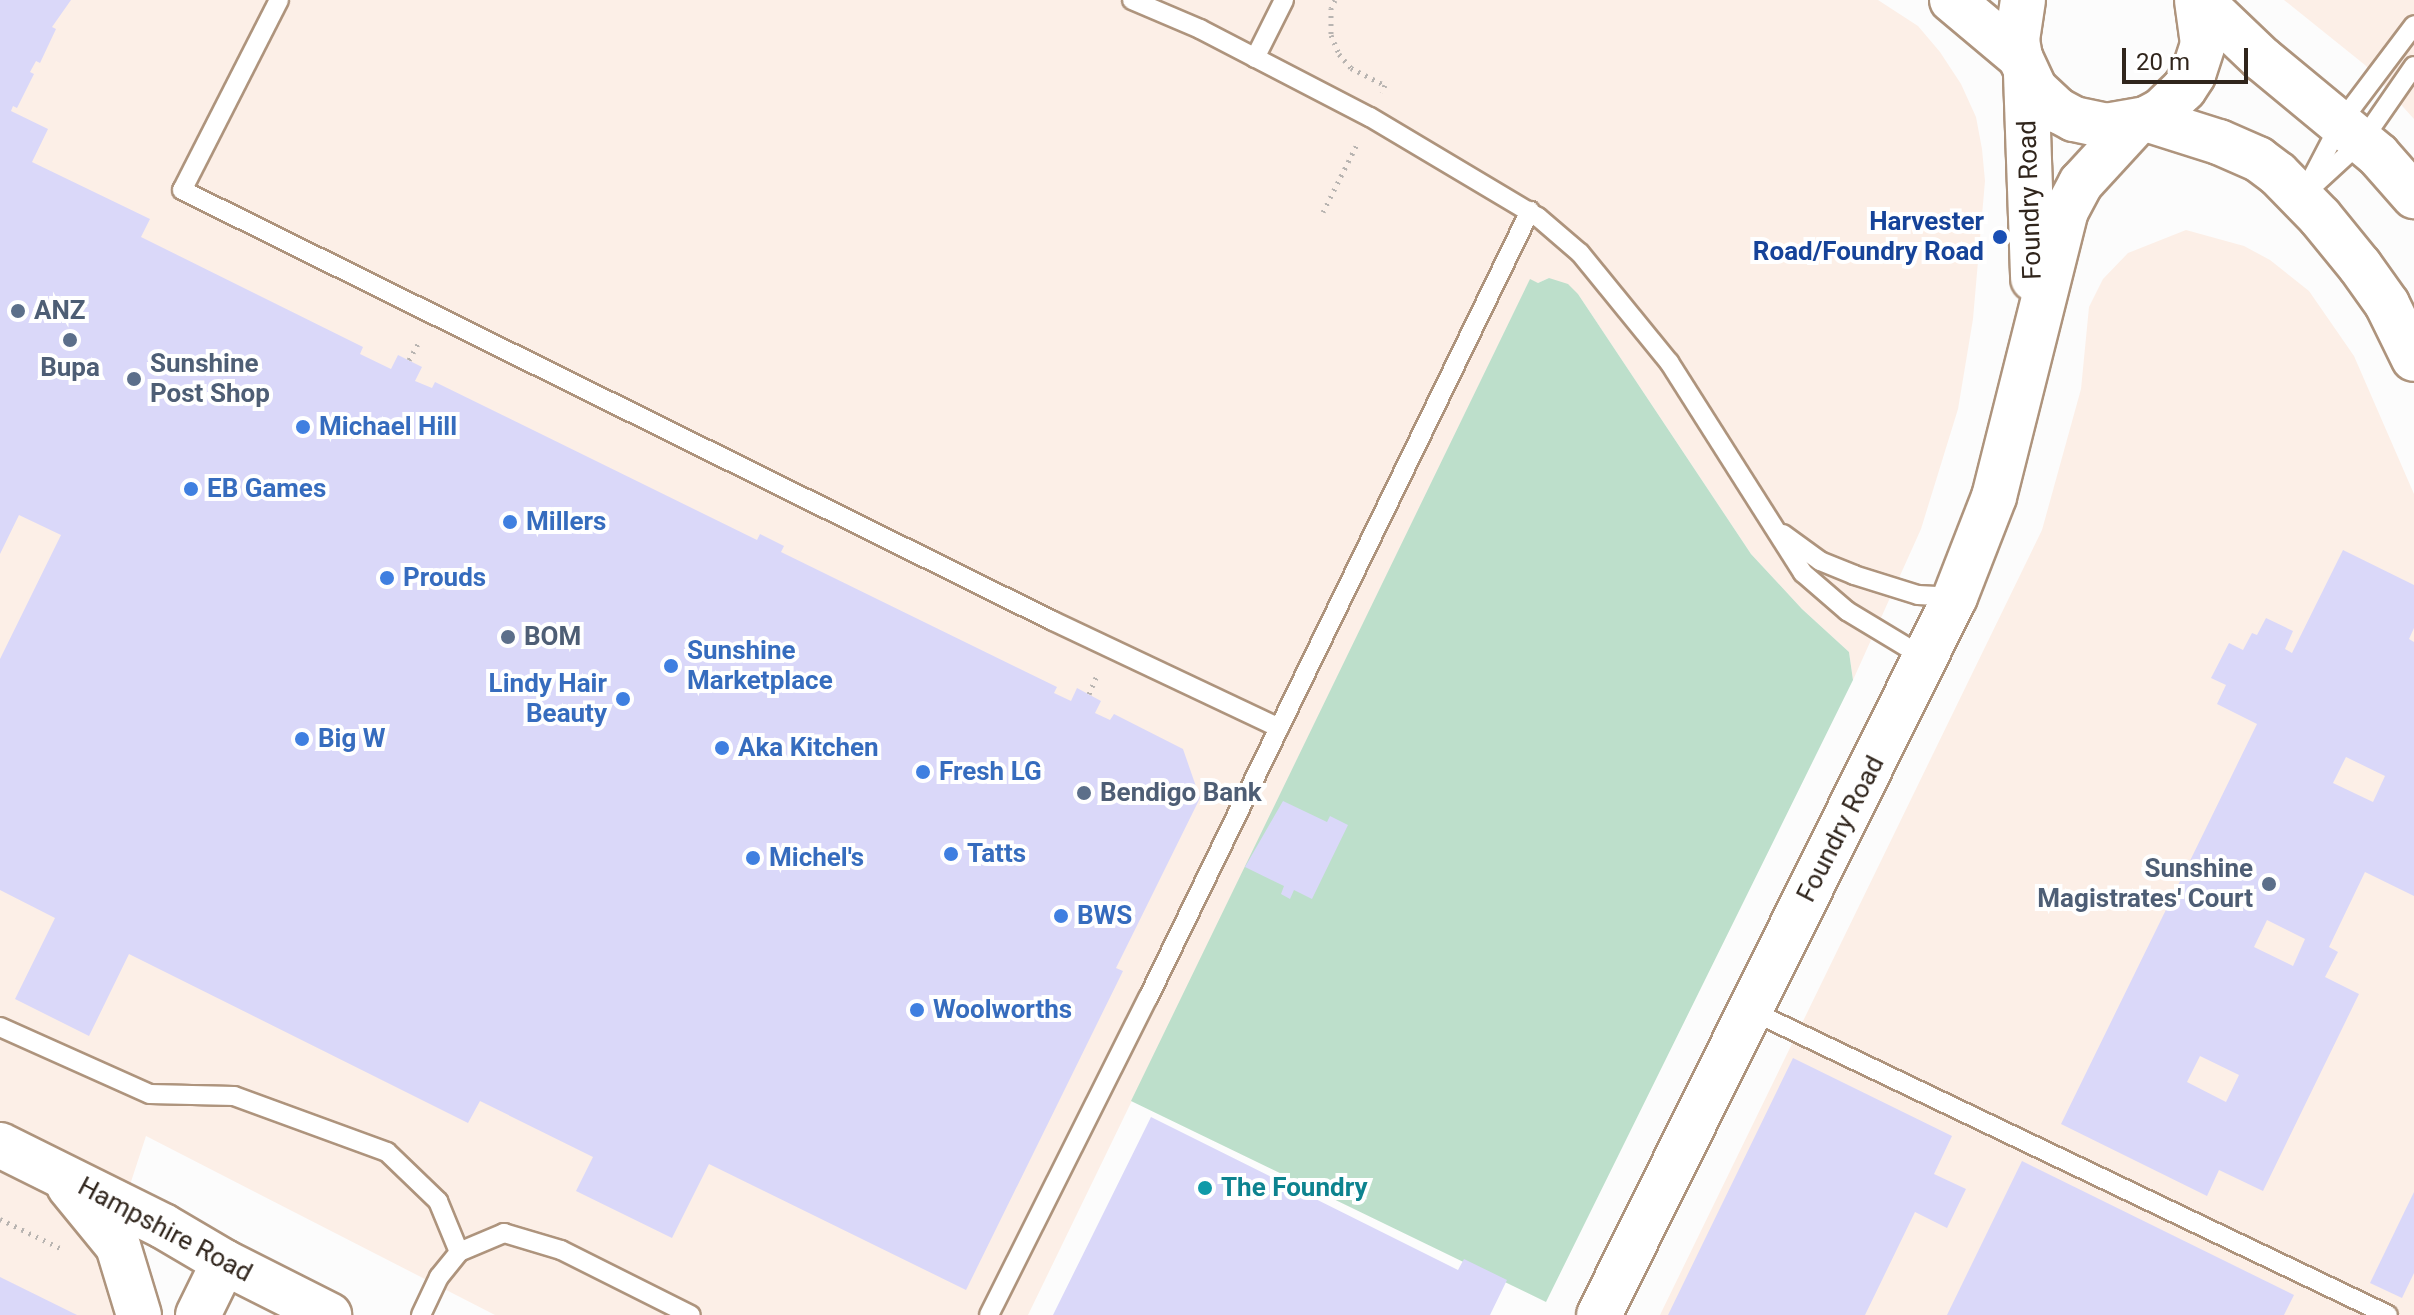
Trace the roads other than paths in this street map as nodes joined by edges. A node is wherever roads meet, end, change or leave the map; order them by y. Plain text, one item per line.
1 (279, 0) edge
2 (1132, 0) edge
3 (1284, 0) edge
4 (1952, 0) edge
5 (2023, 0) edge
6 (2198, 0) edge
7 (2414, 25) edge
8 (1255, 58) junction
9 (2023, 66) junction
10 (2414, 66) edge
11 (2142, 120) junction
12 (2352, 131) junction
13 (2414, 196) edge
14 (2302, 197) junction
15 (1530, 211) junction
16 (2036, 326) junction
17 (2414, 359) edge
18 (1775, 528) junction
19 (1955, 597) junction
20 (1925, 658) junction
21 (1279, 728) junction
22 (1750, 1010) junction
23 (0, 1027) edge
24 (0, 1145) edge
25 (60, 1175) junction
26 (459, 1252) junction
27 (224, 1262) junction
28 (139, 1315) edge
29 (198, 1315) edge
30 (329, 1315) edge
31 (421, 1315) edge
32 (691, 1315) edge
33 (989, 1315) edge
34 (1599, 1315) edge
35 (2388, 1315) edge

1 - 21 lane
2 - 8 lane
3 - 8 lane
4 - 9 street
5 - 9 street, Foundry Road
6 - 11 street, Foundry Road
6 - 12 street
7 - 12 lane
8 - 15 lane
9 - 11 street
9 - 16 street, Foundry Road
10 - 12 lane
11 - 14 street
11 - 16 street, Foundry Road
12 - 13 street
12 - 14 lane
12 - 14 lane
14 - 17 street
15 - 18 lane
15 - 21 lane
16 - 19 street, Foundry Road
18 - 19 lane
18 - 20 lane
19 - 20 street, Foundry Road
20 - 22 street, Foundry Road
21 - 33 lane
22 - 34 street, Foundry Road
22 - 35 lane
23 - 26 lane
24 - 25 street, Hampshire Road
25 - 27 street, Hampshire Road
25 - 28 street
26 - 31 lane
26 - 32 lane
27 - 29 street
27 - 30 street, Hampshire Road

